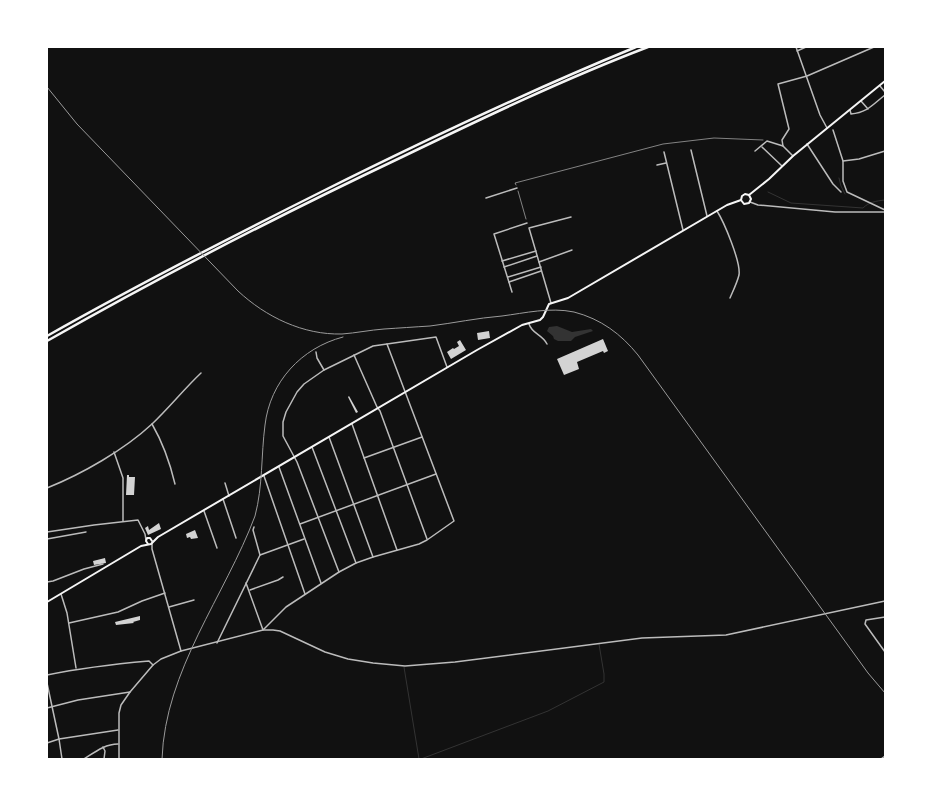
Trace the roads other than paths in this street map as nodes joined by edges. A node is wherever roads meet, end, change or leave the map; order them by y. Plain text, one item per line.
1 (636, 47) edge
2 (648, 47) edge
3 (796, 47) edge
4 (806, 47) edge
5 (874, 47) edge
6 (797, 51) junction
7 (807, 76) junction
8 (885, 81) edge
9 (880, 86) junction
10 (885, 92) edge
11 (885, 95) edge
12 (861, 101) junction
13 (868, 109) junction
14 (850, 110) junction
15 (827, 128) junction
16 (833, 130) dead end
17 (807, 144) junction
18 (761, 146) junction
19 (783, 146) junction
20 (691, 150) dead end
21 (755, 150) dead end
22 (885, 151) edge
23 (664, 152) dead end
24 (793, 156) junction
25 (843, 161) junction
26 (666, 163) junction
27 (657, 165) dead end
28 (782, 166) junction
29 (517, 188) road end
30 (841, 192) dead end
31 (749, 195) junction
32 (486, 198) dead end
33 (741, 200) junction
34 (750, 202) junction
35 (717, 211) junction
36 (885, 211) edge
37 (572, 216) dead end
38 (707, 216) junction
39 (527, 223) road end
40 (683, 230) junction
41 (572, 250) dead end
42 (536, 251) junction
43 (537, 256) junction
44 (502, 262) junction
45 (539, 262) junction
46 (504, 267) junction
47 (540, 267) junction
48 (542, 271) junction
49 (507, 278) junction
50 (509, 282) junction
51 (512, 292) dead end
52 (730, 298) dead end
53 (552, 303) junction
54 (529, 323) junction
55 (47, 336) edge
56 (47, 341) edge
57 (387, 344) junction
58 (547, 344) dead end
59 (316, 352) dead end
60 (354, 355) junction
61 (447, 368) junction
62 (324, 370) junction
63 (201, 373) dead end
64 (406, 392) junction
65 (378, 409) junction
66 (152, 424) junction
67 (352, 424) junction
68 (329, 437) junction
69 (423, 437) junction
70 (312, 447) junction
71 (393, 447) junction
72 (114, 452) junction
73 (295, 457) junction
74 (364, 458) junction
75 (279, 467) junction
76 (436, 474) junction
77 (264, 476) junction
78 (225, 482) dead end
79 (175, 484) dead end
80 (407, 485) junction
81 (47, 488) edge
82 (229, 496) junction
83 (378, 496) junction
84 (223, 499) junction
85 (354, 504) junction
86 (204, 511) junction
87 (336, 511) junction
88 (318, 517) junction
89 (123, 521) junction
90 (300, 524) junction
91 (254, 527) dead end
92 (68, 529) junction
93 (47, 532) edge
94 (86, 532) dead end
95 (145, 534) junction
96 (69, 535) junction
97 (158, 537) junction
98 (150, 538) junction
99 (236, 538) dead end
100 (47, 539) edge
101 (304, 539) junction
102 (146, 540) junction
103 (427, 540) junction
104 (152, 542) junction
105 (148, 544) junction
106 (287, 545) junction
107 (141, 546) junction
108 (217, 548) dead end
109 (152, 549) junction
110 (397, 550) junction
111 (260, 555) junction
112 (373, 557) junction
113 (356, 563) junction
114 (103, 564) dead end
115 (98, 566) junction
116 (101, 571) junction
117 (339, 572) junction
118 (283, 577) dead end
119 (47, 582) edge
120 (246, 583) junction
121 (321, 584) junction
122 (250, 590) junction
123 (165, 593) junction
124 (60, 594) junction
125 (305, 594) junction
126 (194, 600) dead end
127 (885, 601) edge
128 (47, 602) edge
129 (169, 607) junction
130 (885, 617) edge
131 (69, 623) junction
132 (263, 630) junction
133 (217, 643) junction
134 (181, 652) junction
135 (885, 652) edge
136 (153, 665) junction
137 (76, 669) junction
138 (47, 675) edge
139 (47, 683) edge
140 (130, 692) junction
141 (52, 706) junction
142 (47, 708) edge
143 (118, 730) junction
144 (59, 739) junction
145 (47, 743) edge
146 (119, 744) junction
147 (103, 747) junction
148 (885, 756) edge
149 (62, 759) edge
150 (84, 759) edge
151 (104, 759) edge
152 (119, 759) edge
153 (881, 759) edge

1 - 55 highway
2 - 56 highway
3 - 6 street
4 - 6 street
5 - 7 street
6 - 7 street
7 - 15 street
7 - 19 street
8 - 9 main road
9 - 10 street
9 - 12 main road
11 - 13 street
12 - 13 street
12 - 14 main road
13 - 14 street
14 - 15 main road
15 - 17 main road
16 - 25 street
17 - 24 main road
17 - 30 street
18 - 19 street
18 - 21 street
18 - 28 street
19 - 24 street
20 - 38 street
22 - 25 street
23 - 26 street
24 - 28 main road
25 - 36 street
26 - 27 street
26 - 40 street
28 - 31 main road
29 - 32 street
31 - 33 main road
31 - 34 main road
33 - 34 main road
33 - 35 main road
34 - 36 street
35 - 38 main road
35 - 52 street
37 - 42 street
38 - 40 main road
39 - 44 street
40 - 53 main road
41 - 45 street
42 - 43 street
42 - 44 street
43 - 45 street
43 - 46 street
44 - 46 street
45 - 47 street
46 - 49 street
47 - 48 street
47 - 49 street
48 - 50 street
48 - 53 street
49 - 50 street
50 - 51 street
53 - 54 main road
54 - 58 street
54 - 61 main road
57 - 60 street
57 - 61 street
57 - 64 street
59 - 62 street
60 - 62 street
60 - 65 street
61 - 64 main road
62 - 73 street
63 - 66 street
64 - 65 main road
64 - 69 street
65 - 67 main road
65 - 71 street
66 - 72 street
66 - 79 street
67 - 68 main road
67 - 74 street
68 - 70 main road
68 - 85 street
69 - 71 street
69 - 76 street
70 - 73 main road
70 - 87 street
71 - 74 street
71 - 80 street
72 - 81 street
72 - 89 street
73 - 75 main road
73 - 88 street
74 - 83 street
75 - 77 main road
75 - 90 street
76 - 80 street
76 - 103 street
77 - 82 main road
77 - 106 street
78 - 82 street
80 - 83 street
80 - 103 street
82 - 84 main road
83 - 85 street
83 - 110 street
84 - 86 main road
84 - 99 street
85 - 87 street
85 - 112 street
86 - 97 main road
86 - 108 street
87 - 88 street
87 - 113 street
88 - 90 street
88 - 117 street
89 - 92 street
89 - 95 street
90 - 101 street
91 - 111 street
92 - 93 street
92 - 96 street
94 - 96 street
95 - 98 street
95 - 102 street
96 - 100 street
97 - 98 main road
97 - 104 main road
98 - 102 main road
98 - 104 main road
101 - 106 street
101 - 121 street
102 - 105 main road
102 - 107 main road
103 - 110 street
104 - 105 main road
104 - 109 street
105 - 107 main road
105 - 109 street
106 - 111 street
106 - 125 street
107 - 116 main road
109 - 123 street
110 - 112 street
111 - 120 street
112 - 113 street
113 - 117 street
114 - 115 street
115 - 116 street
115 - 119 street
116 - 124 main road
117 - 121 street
118 - 122 street
120 - 122 street
120 - 133 street
121 - 125 street
122 - 132 street
123 - 129 street
123 - 131 street
124 - 128 main road
124 - 131 street
125 - 132 street
126 - 129 street
127 - 132 street
129 - 134 street
130 - 135 street
131 - 137 street
132 - 133 street
133 - 134 street
134 - 136 street
136 - 137 street
136 - 140 street
137 - 138 street
139 - 141 street
140 - 141 street
140 - 143 street
141 - 142 street
141 - 144 street
143 - 144 street
143 - 146 street
144 - 145 street
144 - 149 street
146 - 147 street
146 - 152 street
147 - 150 street
147 - 151 street
148 - 153 street

